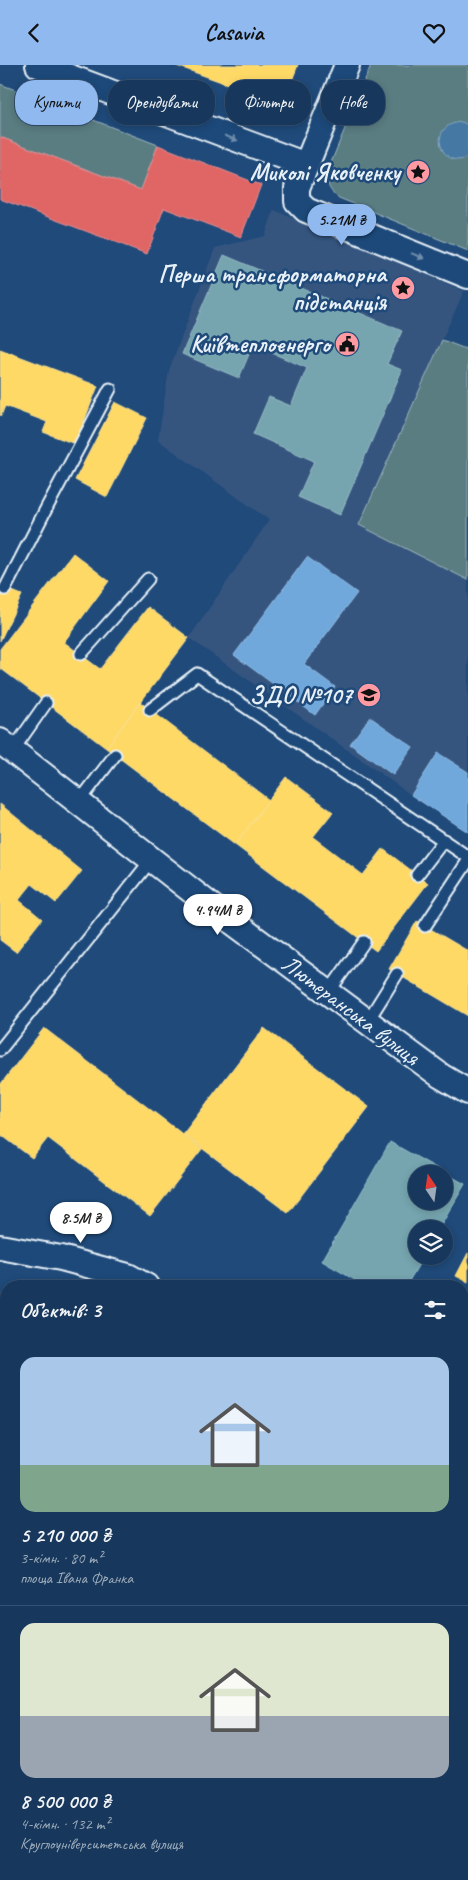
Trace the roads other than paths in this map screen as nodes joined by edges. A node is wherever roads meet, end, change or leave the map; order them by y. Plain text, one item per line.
1 (38, 65) edge
2 (347, 65) edge
3 (306, 165) junction
4 (468, 276) edge
5 (110, 389) dead end
6 (148, 579) dead end
7 (6, 589) dead end
8 (81, 654) dead end
9 (46, 703) dead end
10 (150, 710) dead end
11 (6, 746) edge
12 (115, 755) dead end
13 (79, 802) junction
14 (444, 840) junction
15 (468, 857) edge
16 (152, 859) junction
17 (468, 861) edge
18 (417, 875) dead end
19 (425, 926) dead end
20 (364, 942) dead end
21 (396, 973) dead end
22 (328, 993) junction
23 (367, 1022) junction
24 (0, 1050) edge
25 (468, 1092) edge
26 (0, 1247) edge
27 (135, 1280) edge

1 -> 3 street
2 - 3 street
3 -> 4 street
5 - 7 lane
6 - 8 lane
9 - 11 lane
10 - 14 lane
11 - 13 street, Лютеранська вулиця
12 - 13 lane
13 - 16 street, Лютеранська вулиця
14 - 15 lane
14 - 18 lane
16 - 22 street, Лютеранська вулиця
16 - 24 lane
17 - 19 lane
20 - 22 lane
21 - 23 lane
22 - 23 street, Лютеранська вулиця
23 - 25 street, Лютеранська вулиця
26 - 27 street

